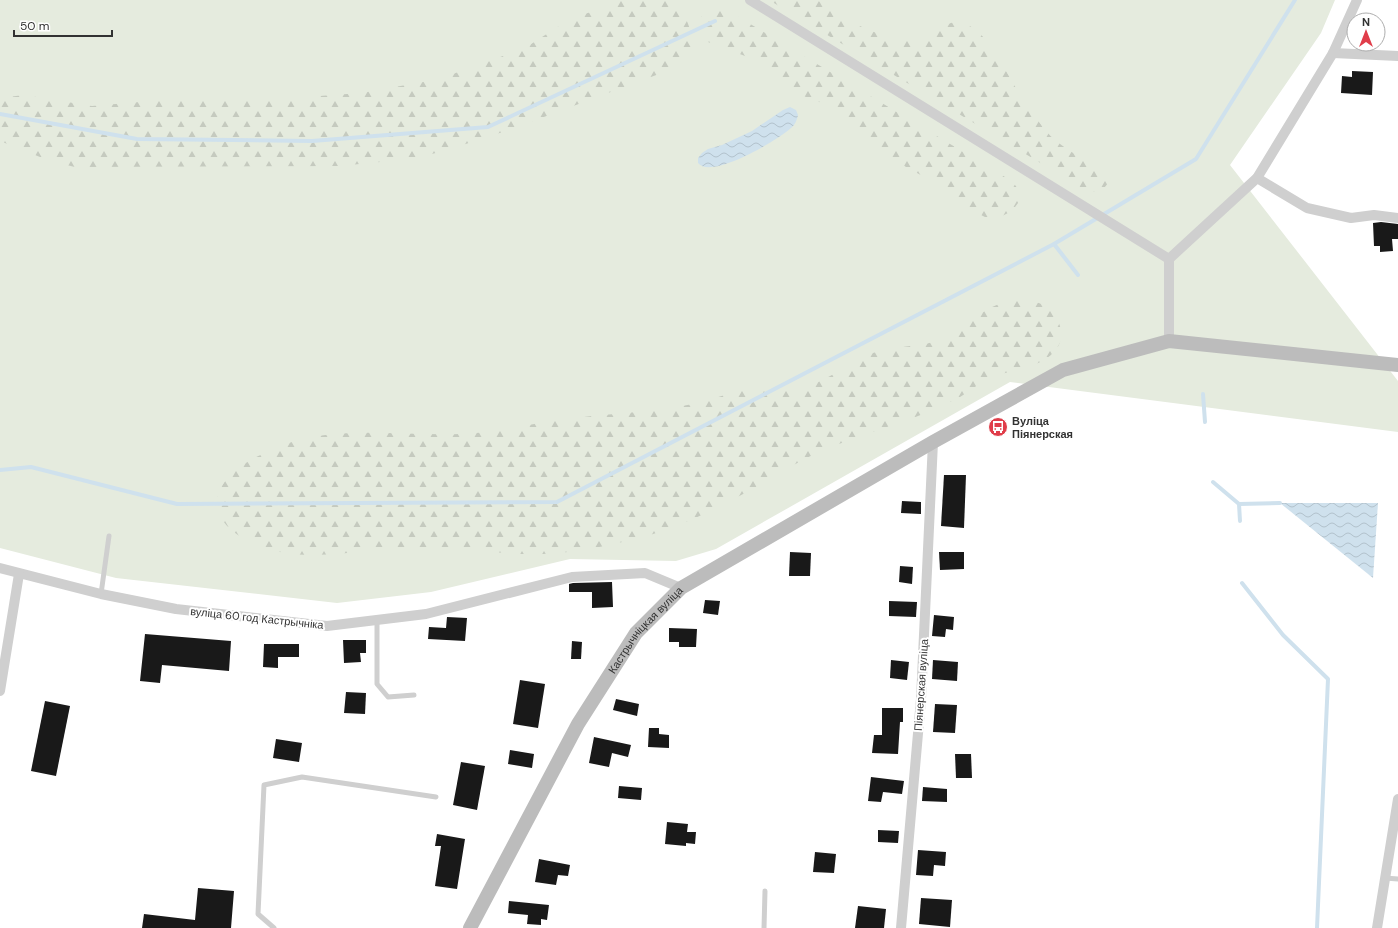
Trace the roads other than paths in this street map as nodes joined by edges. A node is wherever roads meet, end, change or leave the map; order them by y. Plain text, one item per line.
1 (750, 0) edge
2 (1357, 0) edge
3 (1334, 53) junction
4 (1398, 56) edge
5 (1257, 178) junction
6 (1398, 218) edge
7 (1169, 259) junction
8 (1168, 341) junction
9 (1398, 365) edge
10 (933, 442) junction
11 (109, 536) dead end
12 (0, 568) edge
13 (20, 574) junction
14 (681, 588) junction
15 (101, 594) junction
16 (377, 620) junction
17 (1, 675) edge
18 (0, 691) edge
19 (414, 694) dead end
20 (436, 797) dead end
21 (1398, 799) edge
22 (1385, 878) junction
23 (1398, 879) edge
24 (765, 891) dead end
25 (274, 928) edge
26 (470, 928) edge
27 (764, 928) edge
28 (901, 928) edge
29 (1377, 928) edge

1 - 7 street
2 - 3 street
3 - 4 street
3 - 5 street
5 - 6 street
5 - 7 street
7 - 8 street
8 - 9 street
8 - 10 street, Кастрычніцкая вуліца
10 - 14 street, Кастрычніцкая вуліца
10 - 28 street, Піянерская вуліца
11 - 15 lane
12 - 13 street, вуліца 60 год Кастрычніка
13 - 15 street, вуліца 60 год Кастрычніка
13 - 17 street
14 - 16 street, вуліца 60 год Кастрычніка
14 - 26 street, Кастрычніцкая вуліца
15 - 16 street, вуліца 60 год Кастрычніка
16 - 19 lane
17 - 18 street
20 - 25 lane
21 - 22 street
22 - 23 lane
22 - 29 street
24 - 27 lane

